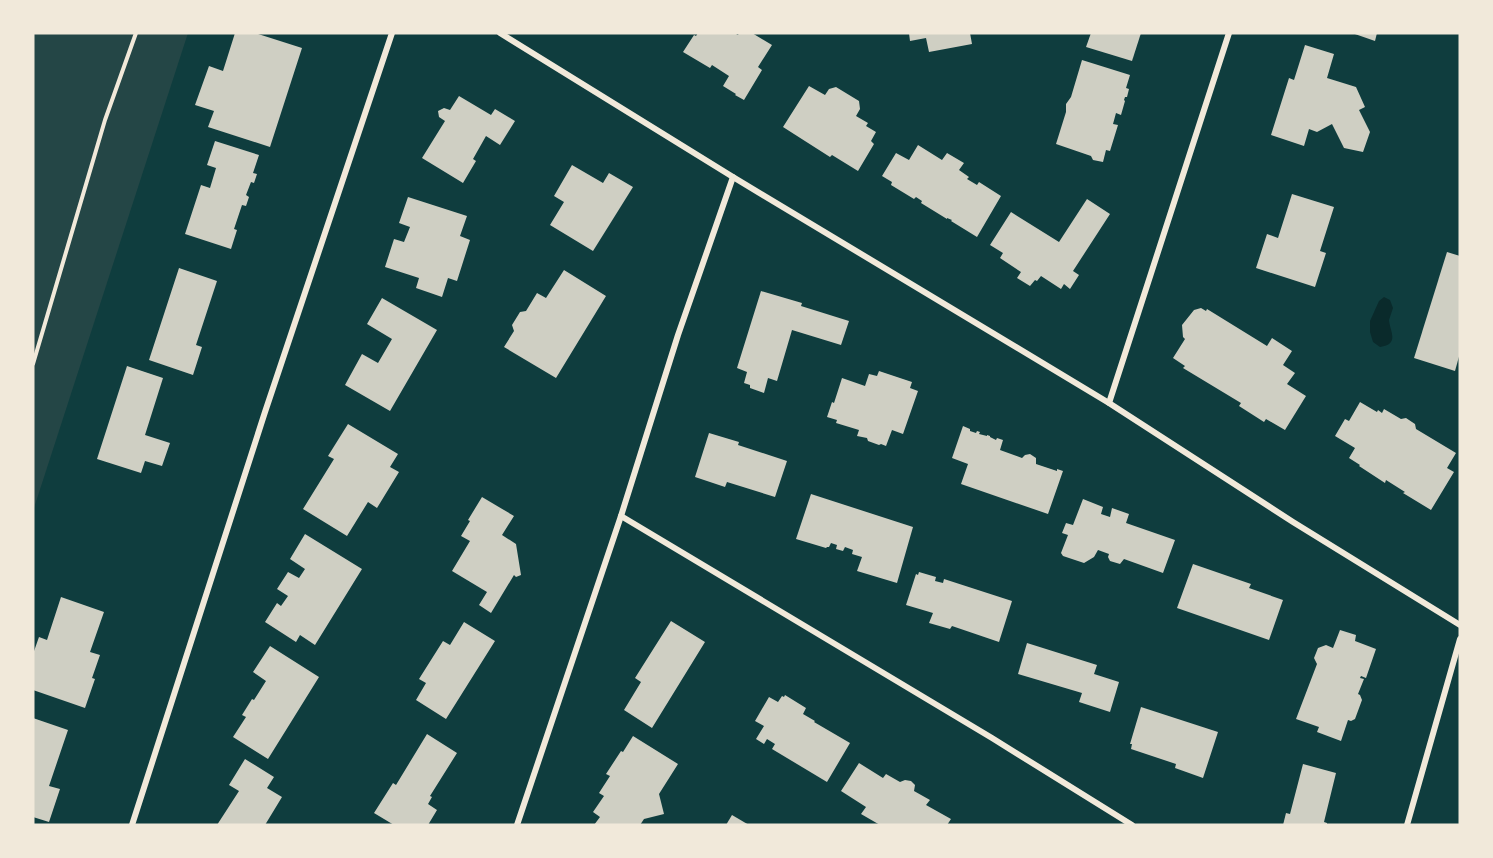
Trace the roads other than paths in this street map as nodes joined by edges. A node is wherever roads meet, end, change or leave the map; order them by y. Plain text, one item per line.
1 (392, 33) edge
2 (500, 33) edge
3 (1229, 33) edge
4 (733, 177) junction
5 (1109, 403) junction
6 (621, 516) junction
7 (1460, 625) edge
8 (1460, 639) edge
9 (132, 825) edge
10 (517, 825) edge
11 (1132, 825) edge
12 (1407, 825) edge

1 - 9 street
2 - 4 street
3 - 5 street
4 - 5 street
4 - 6 street
5 - 7 street
6 - 10 street
6 - 11 street
8 - 12 street

